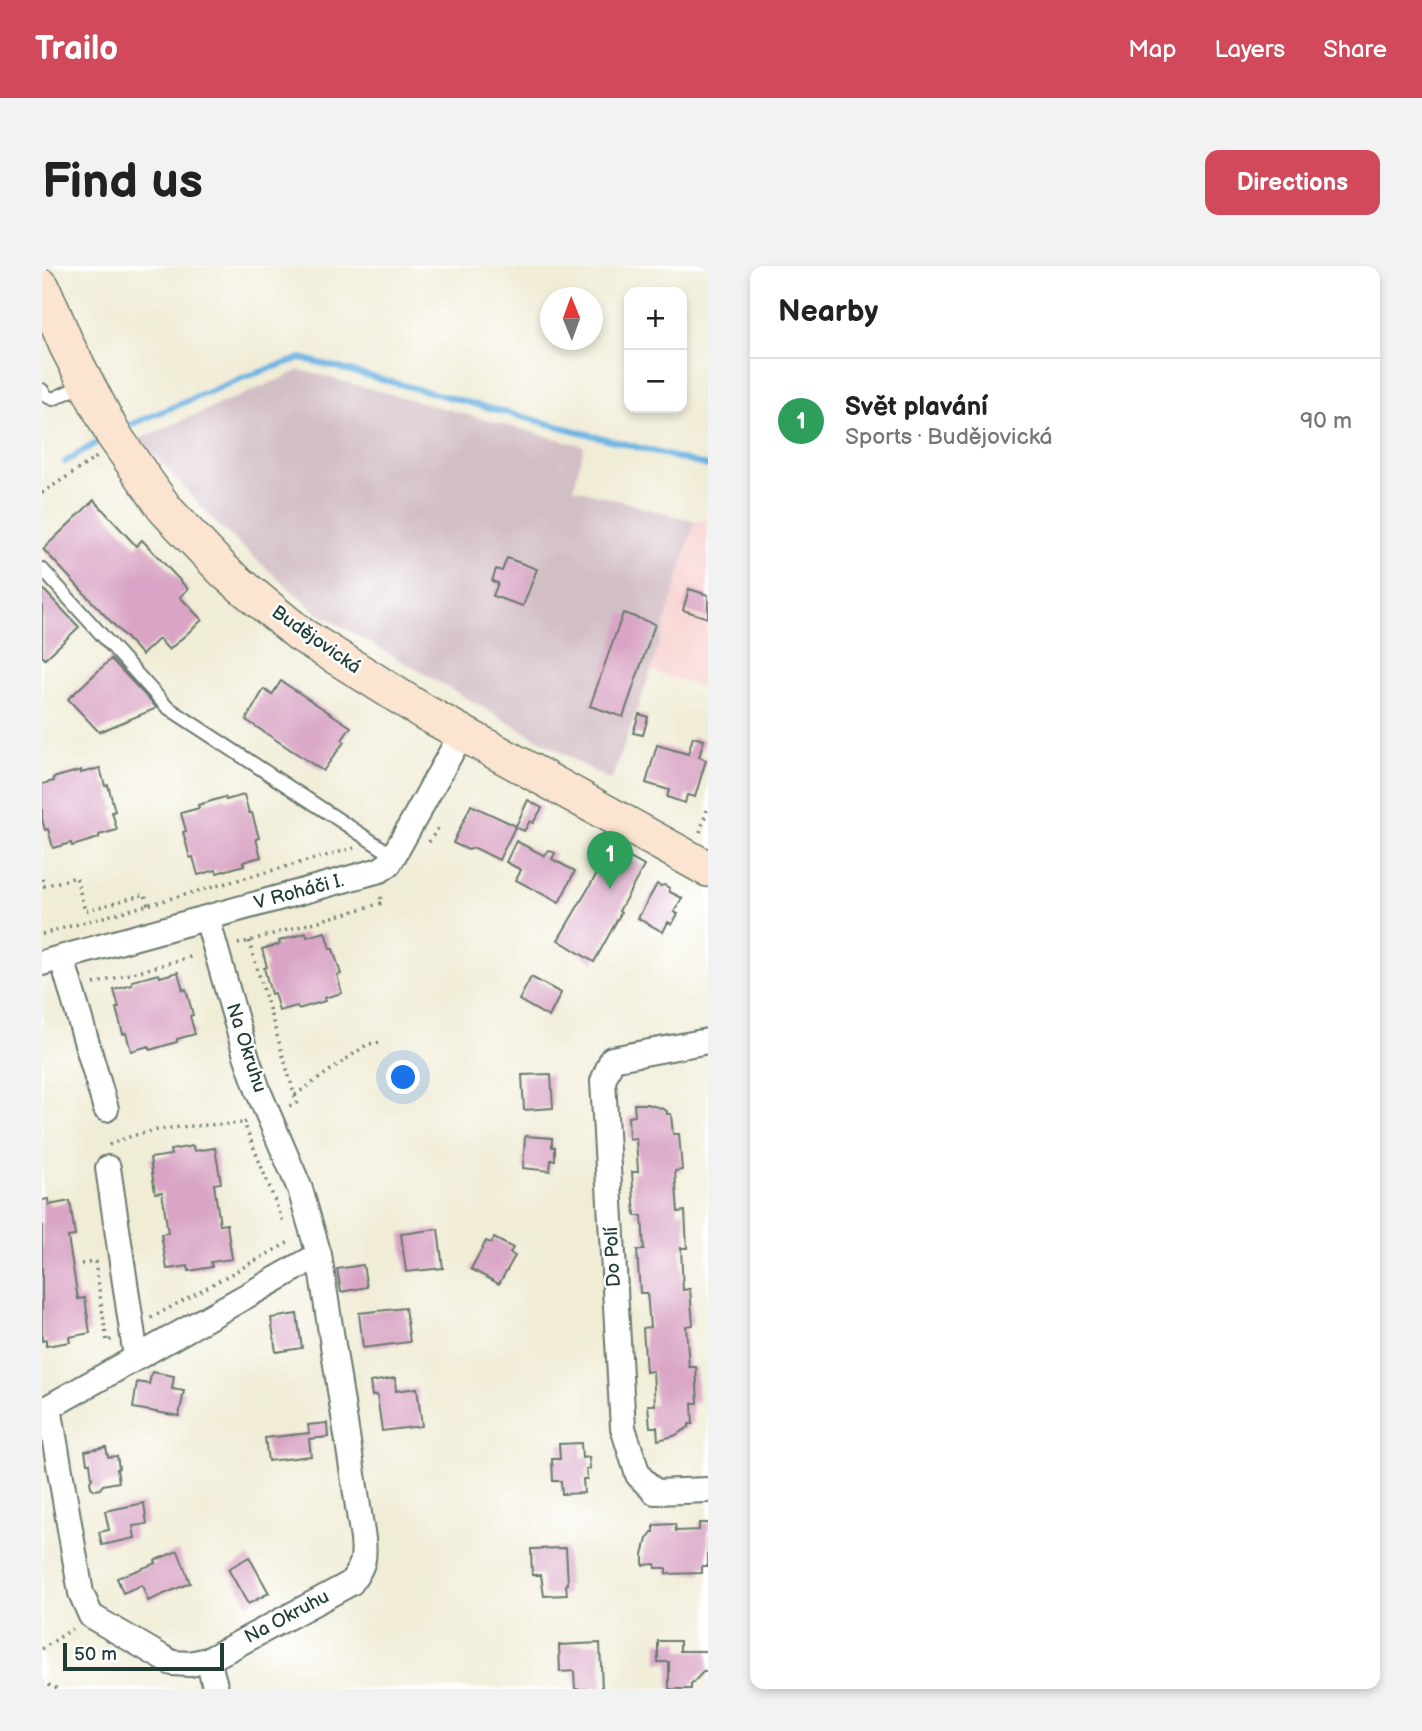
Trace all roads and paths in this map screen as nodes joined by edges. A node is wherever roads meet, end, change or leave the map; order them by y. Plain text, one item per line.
1 (42, 287) edge
2 (87, 384) junction
3 (42, 390) edge
4 (119, 442) junction
5 (42, 493) edge
6 (42, 569) edge
7 (462, 733) junction
8 (439, 826) dead end
9 (426, 846) dead end
10 (363, 850) dead end
11 (394, 856) junction
12 (706, 864) edge
13 (42, 879) edge
14 (379, 887) dead end
15 (148, 905) junction
16 (207, 918) junction
17 (42, 934) edge
18 (249, 941) junction
19 (232, 945) dead end
20 (203, 954) dead end
21 (52, 960) edge
22 (71, 990) junction
23 (708, 1041) edge
24 (383, 1042) dead end
25 (295, 1095) junction
26 (106, 1109) dead end
27 (280, 1109) dead end
28 (253, 1120) dead end
29 (244, 1124) junction
30 (108, 1168) joint
31 (319, 1255) junction
32 (81, 1264) dead end
33 (146, 1321) dead end
34 (115, 1338) dead end
35 (136, 1357) junction
36 (708, 1490) edge
37 (91, 1616) junction
38 (42, 1649) edge
39 (208, 1660) junction
40 (42, 1682) edge
41 (58, 1689) edge
42 (216, 1689) edge

1 - 2 main road, Budějovická
2 - 3 lane
2 - 4 main road, Budějovická
4 - 5 path
4 - 7 main road, Budějovická
6 - 11 lane
7 - 11 street, V Roháči I.
7 - 12 main road, Budějovická
8 - 9 path
10 - 15 path
11 - 16 street, V Roháči I.
13 - 15 path
14 - 18 path
15 - 17 path
16 - 21 street, V Roháči I.
16 - 31 street, Na Okruhu
18 - 19 path
18 - 25 path
20 - 22 path
21 - 22 street, V Roháči I.
22 - 26 street, V Roháči I.
23 - 36 street, Do Polí
24 - 25 path
25 - 27 path
28 - 29 path
29 - 30 path
29 - 33 path
30 - 35 street
31 - 35 street
31 - 39 street, Na Okruhu
32 - 34 path
35 - 37 street
37 - 38 path
37 - 39 street, Na Okruhu
39 - 42 street
40 - 41 path

